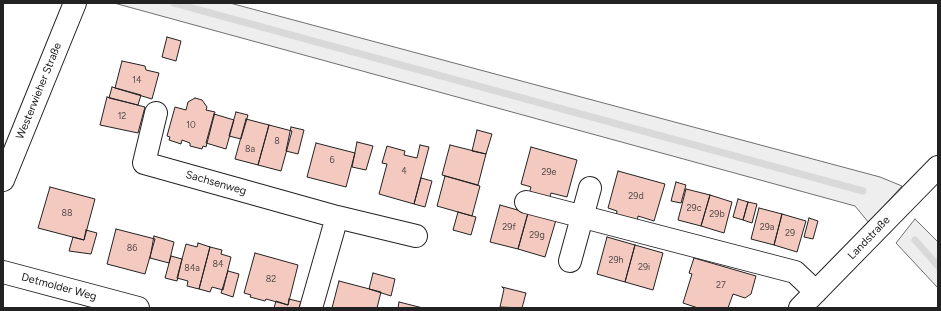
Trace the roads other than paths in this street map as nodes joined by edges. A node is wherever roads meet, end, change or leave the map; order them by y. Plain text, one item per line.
1 (75, 3) edge
2 (156, 113) dead end
3 (938, 167) edge
4 (3, 178) edge
5 (590, 188) dead end
6 (526, 202) dead end
7 (338, 217) junction
8 (582, 217) junction
9 (416, 236) dead end
10 (570, 261) dead end
11 (3, 272) edge
12 (816, 292) junction
13 (138, 308) edge
14 (311, 308) edge
15 (800, 308) edge

1 - 4 street, Westerwieher Straße
2 - 7 street, Sachsenweg
3 - 12 street, Landstraße
5 - 8 street
6 - 8 street
7 - 9 street, Sachsenweg
7 - 14 street
8 - 10 street
8 - 12 street
11 - 13 street, Detmolder Weg
12 - 15 street, Landstraße

